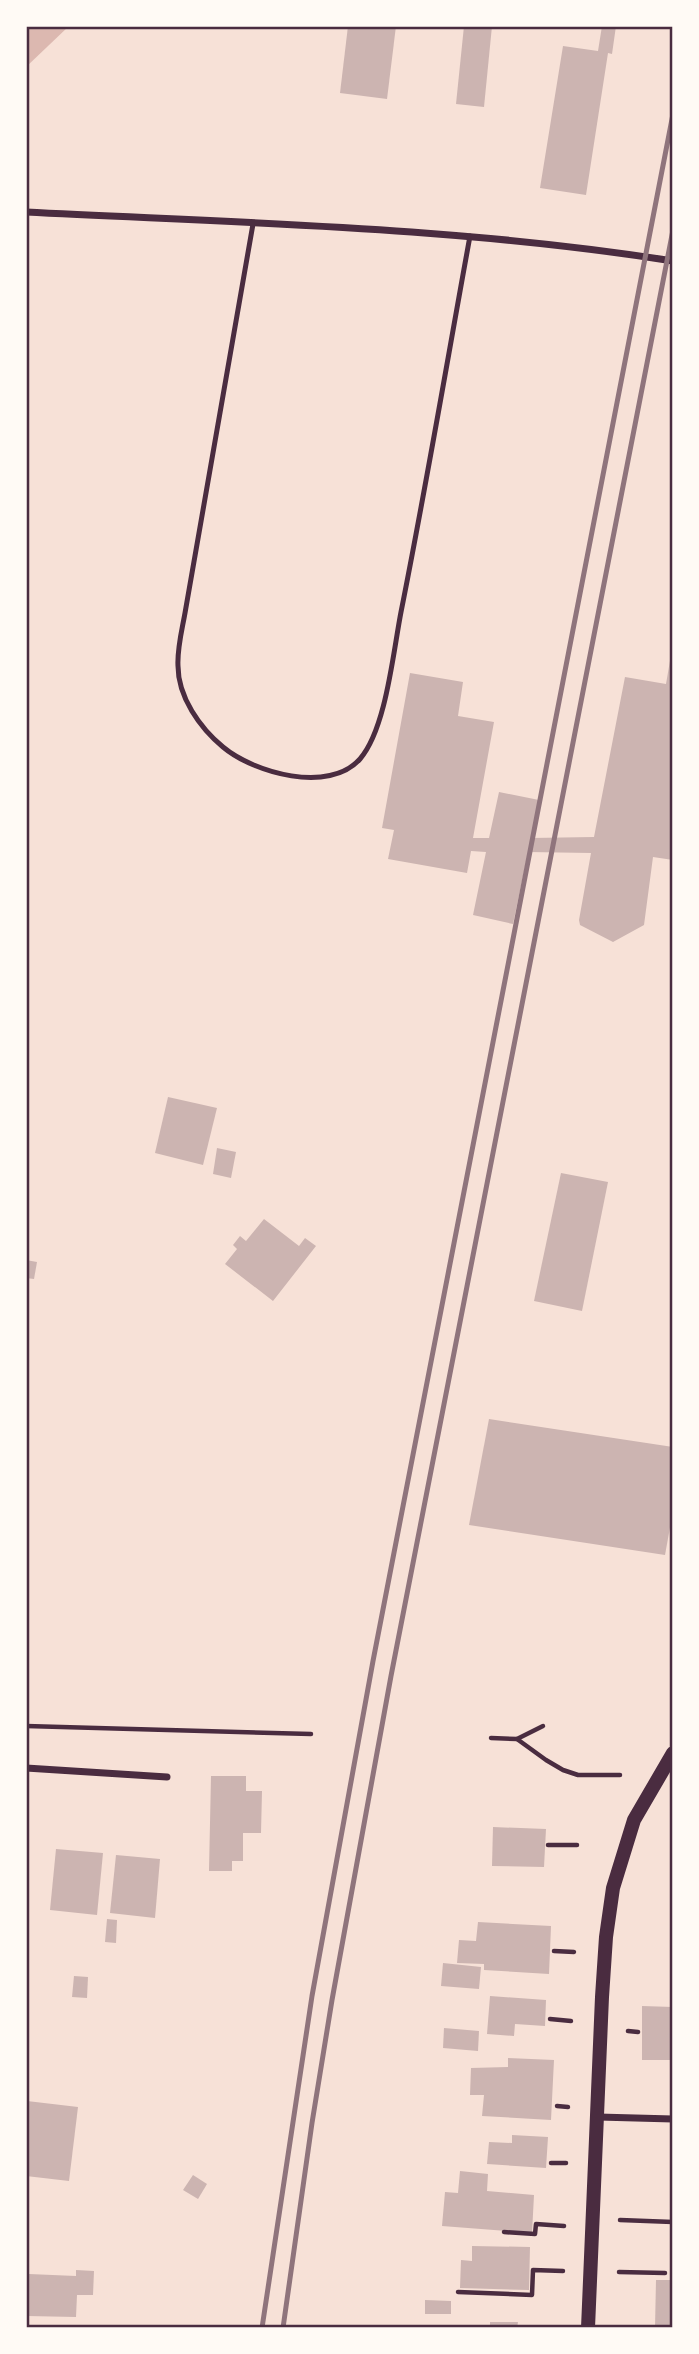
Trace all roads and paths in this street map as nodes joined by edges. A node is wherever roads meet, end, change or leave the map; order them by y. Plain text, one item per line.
1 (26, 212) edge
2 (253, 224) junction
3 (470, 236) junction
4 (673, 261) edge
5 (26, 1726) edge
6 (543, 1726) dead end
7 (312, 1734) dead end
8 (491, 1738) dead end
9 (517, 1739) junction
10 (673, 1753) edge
11 (26, 1768) edge
12 (620, 1775) dead end
13 (167, 1776) dead end
14 (577, 1845) dead end
15 (548, 1846) dead end
16 (554, 1951) dead end
17 (573, 1952) dead end
18 (550, 2018) dead end
19 (571, 2021) dead end
20 (628, 2031) dead end
21 (638, 2032) dead end
22 (558, 2106) dead end
23 (568, 2107) dead end
24 (598, 2117) junction
25 (673, 2119) edge
26 (551, 2163) dead end
27 (566, 2163) dead end
28 (620, 2220) dead end
29 (673, 2222) edge
30 (564, 2226) dead end
31 (504, 2232) dead end
32 (563, 2271) dead end
33 (619, 2272) dead end
34 (666, 2273) dead end
35 (458, 2292) dead end
36 (588, 2328) edge

1 - 2 street
2 - 3 street
2 - 3 lane
3 - 4 street
5 - 7 path
6 - 9 path
8 - 9 path
9 - 12 path
10 - 24 main road
11 - 13 street
14 - 15 path
16 - 17 path
18 - 19 path
20 - 21 path
22 - 23 path
24 - 25 street
24 - 36 main road
26 - 27 path
28 - 29 path
30 - 31 path
32 - 35 path
33 - 34 path

